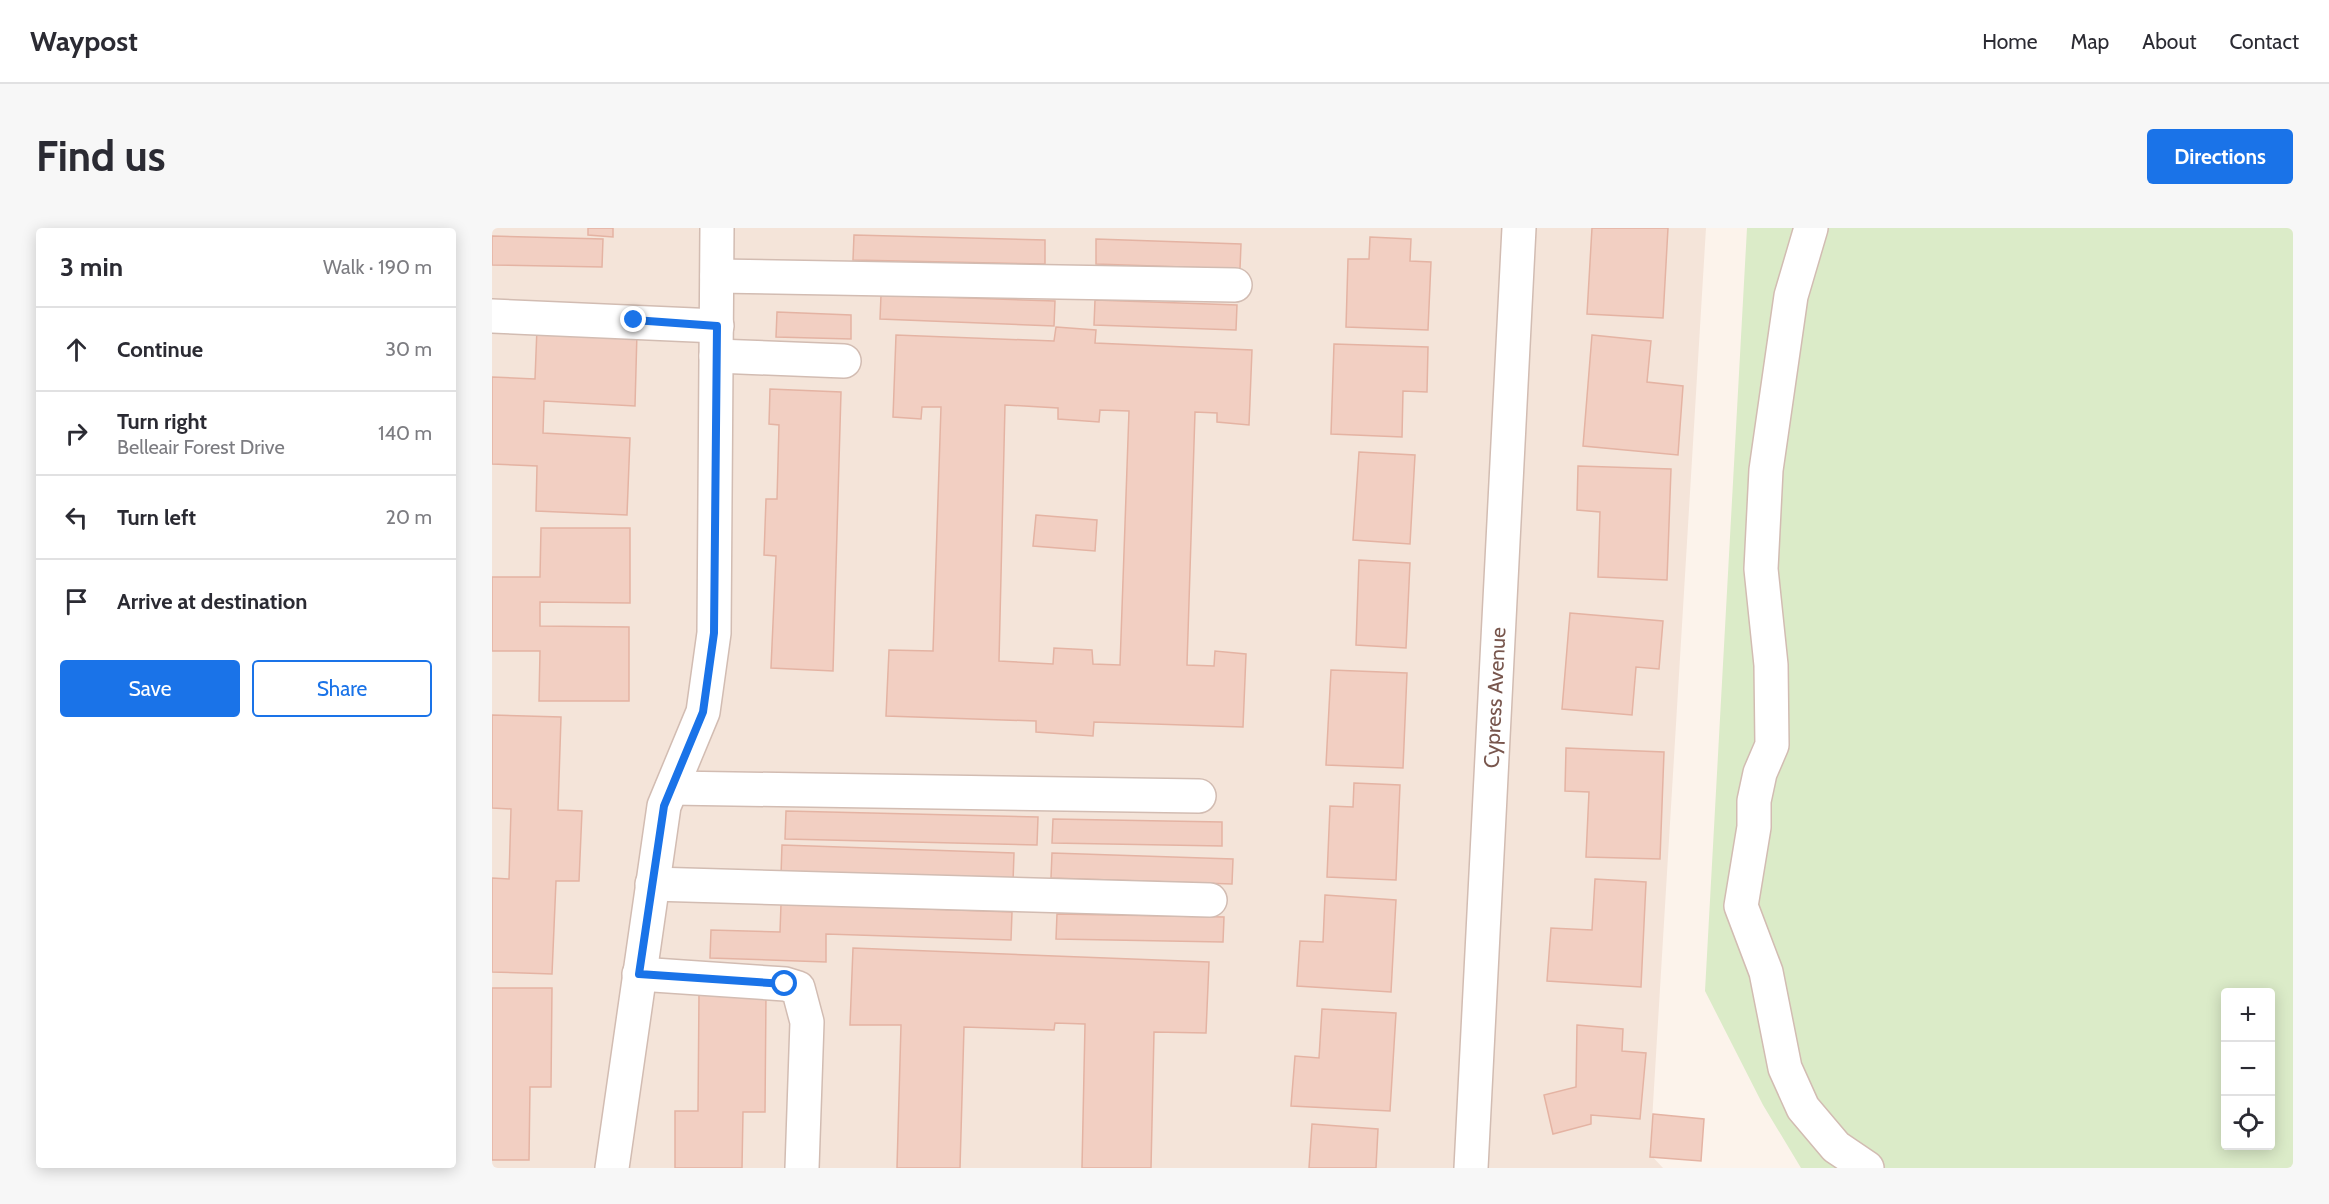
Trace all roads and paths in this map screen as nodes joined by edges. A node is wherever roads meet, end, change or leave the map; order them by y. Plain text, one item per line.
1 (717, 228) edge
2 (1519, 228) edge
3 (1811, 228) edge
4 (717, 276) junction
5 (1235, 285) dead end
6 (492, 316) edge
7 (716, 341) junction
8 (844, 361) dead end
9 (672, 788) junction
10 (1199, 796) dead end
11 (652, 884) junction
12 (1210, 900) dead end
13 (639, 974) junction
14 (612, 1168) edge
15 (802, 1168) edge
16 (1471, 1168) edge
17 (1867, 1168) edge

1 - 4 street
2 - 16 street, Cypress Avenue
3 - 17 street
4 - 5 street
4 - 7 street
6 - 7 street
7 - 8 street
7 - 9 street
9 - 10 street
9 - 11 street
11 - 12 street
11 - 13 street
13 - 14 street
13 - 15 street

